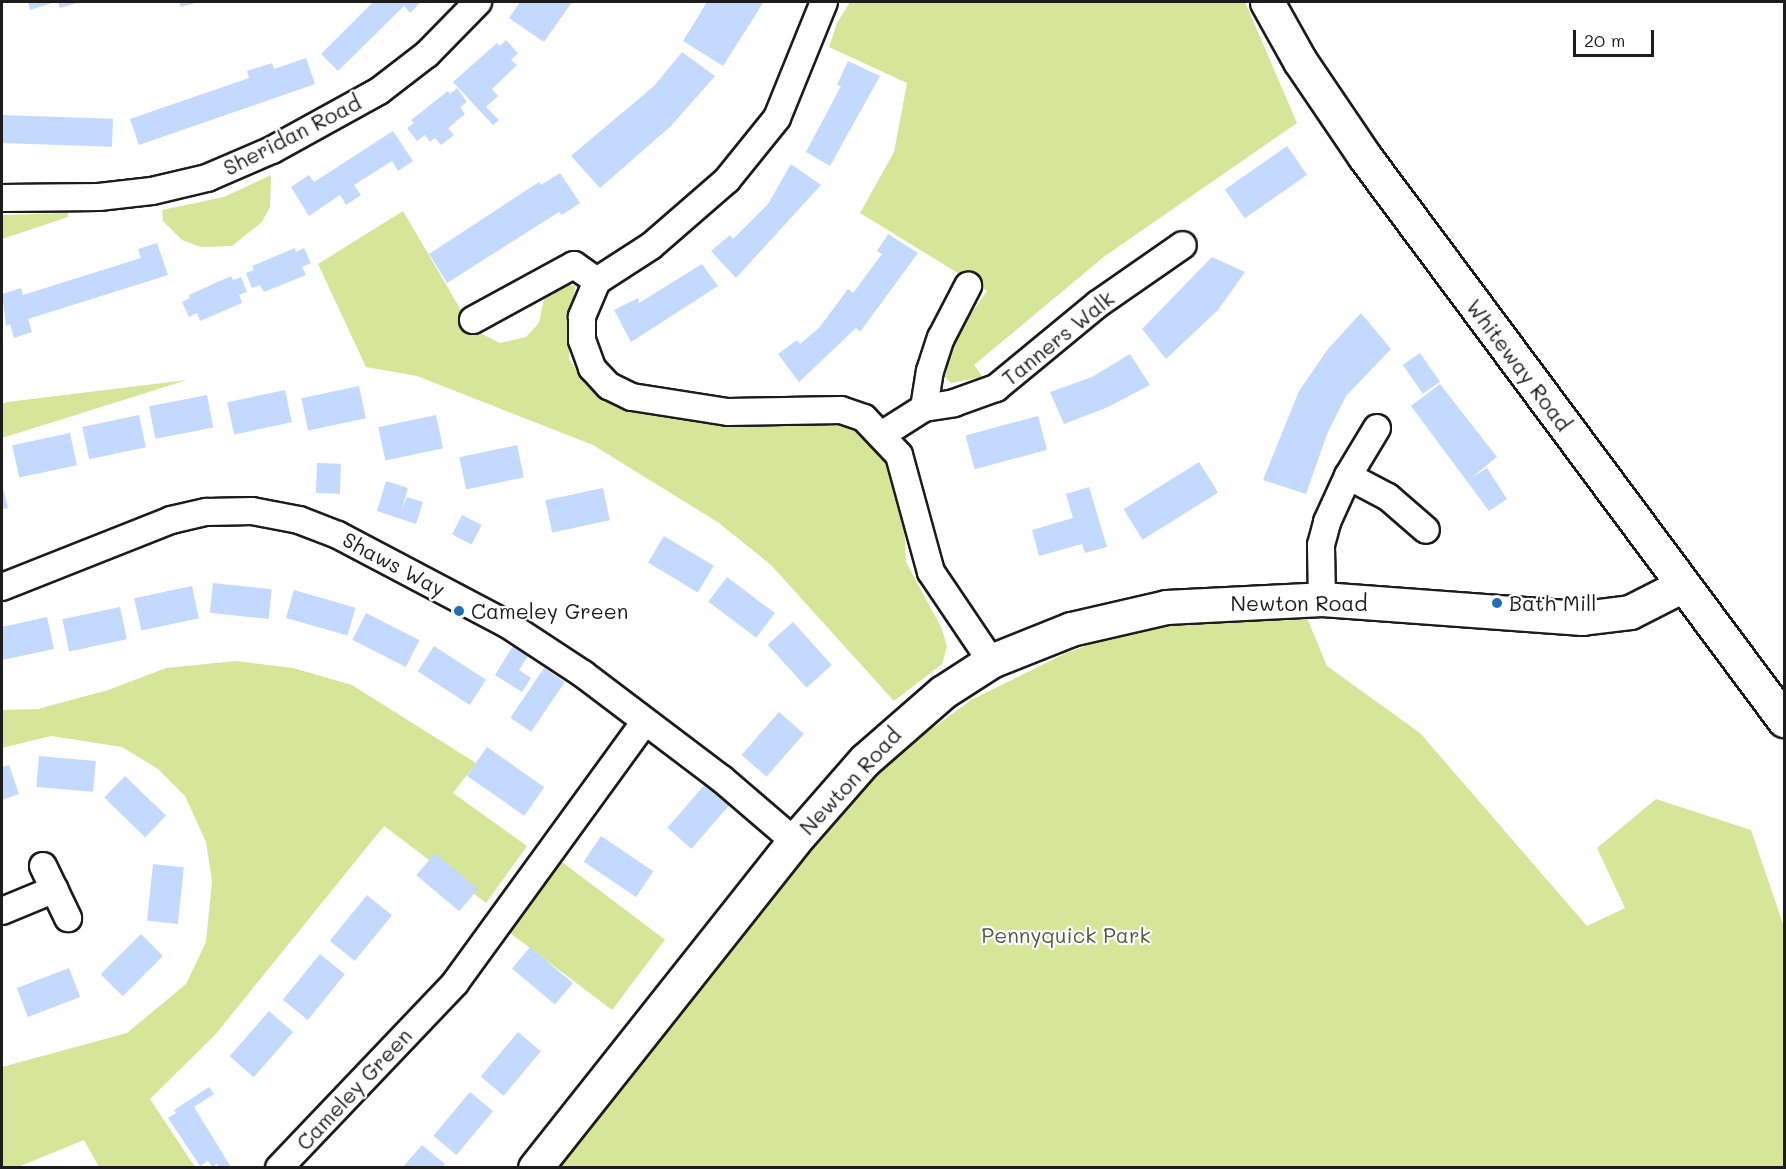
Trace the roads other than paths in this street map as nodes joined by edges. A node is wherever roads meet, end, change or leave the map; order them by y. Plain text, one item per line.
1 (478, 2) edge
2 (824, 2) edge
3 (1267, 2) edge
4 (2, 198) edge
5 (1183, 245) dead end
6 (597, 281) junction
7 (968, 286) dead end
8 (473, 320) dead end
9 (924, 408) junction
10 (1377, 428) dead end
11 (883, 434) junction
12 (1348, 476) junction
13 (1426, 530) dead end
14 (1683, 585) junction
15 (2, 587) edge
16 (1322, 599) junction
17 (991, 662) junction
18 (1785, 720) edge
19 (644, 723) junction
20 (794, 841) junction
21 (43, 866) dead end
22 (55, 890) junction
23 (2, 911) edge
24 (68, 918) dead end
25 (279, 1167) edge
26 (535, 1167) edge

1 - 4 street, Sheridan Road
2 - 6 street
3 - 14 street, Whiteway Road
5 - 9 street, Tanners Walk
6 - 8 street
6 - 11 street
7 - 9 street
9 - 11 street, Tanners Walk
10 - 12 street
11 - 17 street
12 - 13 street
12 - 16 street
14 - 16 street, Newton Road
14 - 18 street, Whiteway Road
15 - 19 street, Shaws Way
16 - 17 street, Newton Road
17 - 20 street, Newton Road
19 - 20 street, Shaws Way
19 - 25 street, Cameley Green
20 - 26 street, Newton Road
21 - 22 street
22 - 23 street
22 - 24 street

